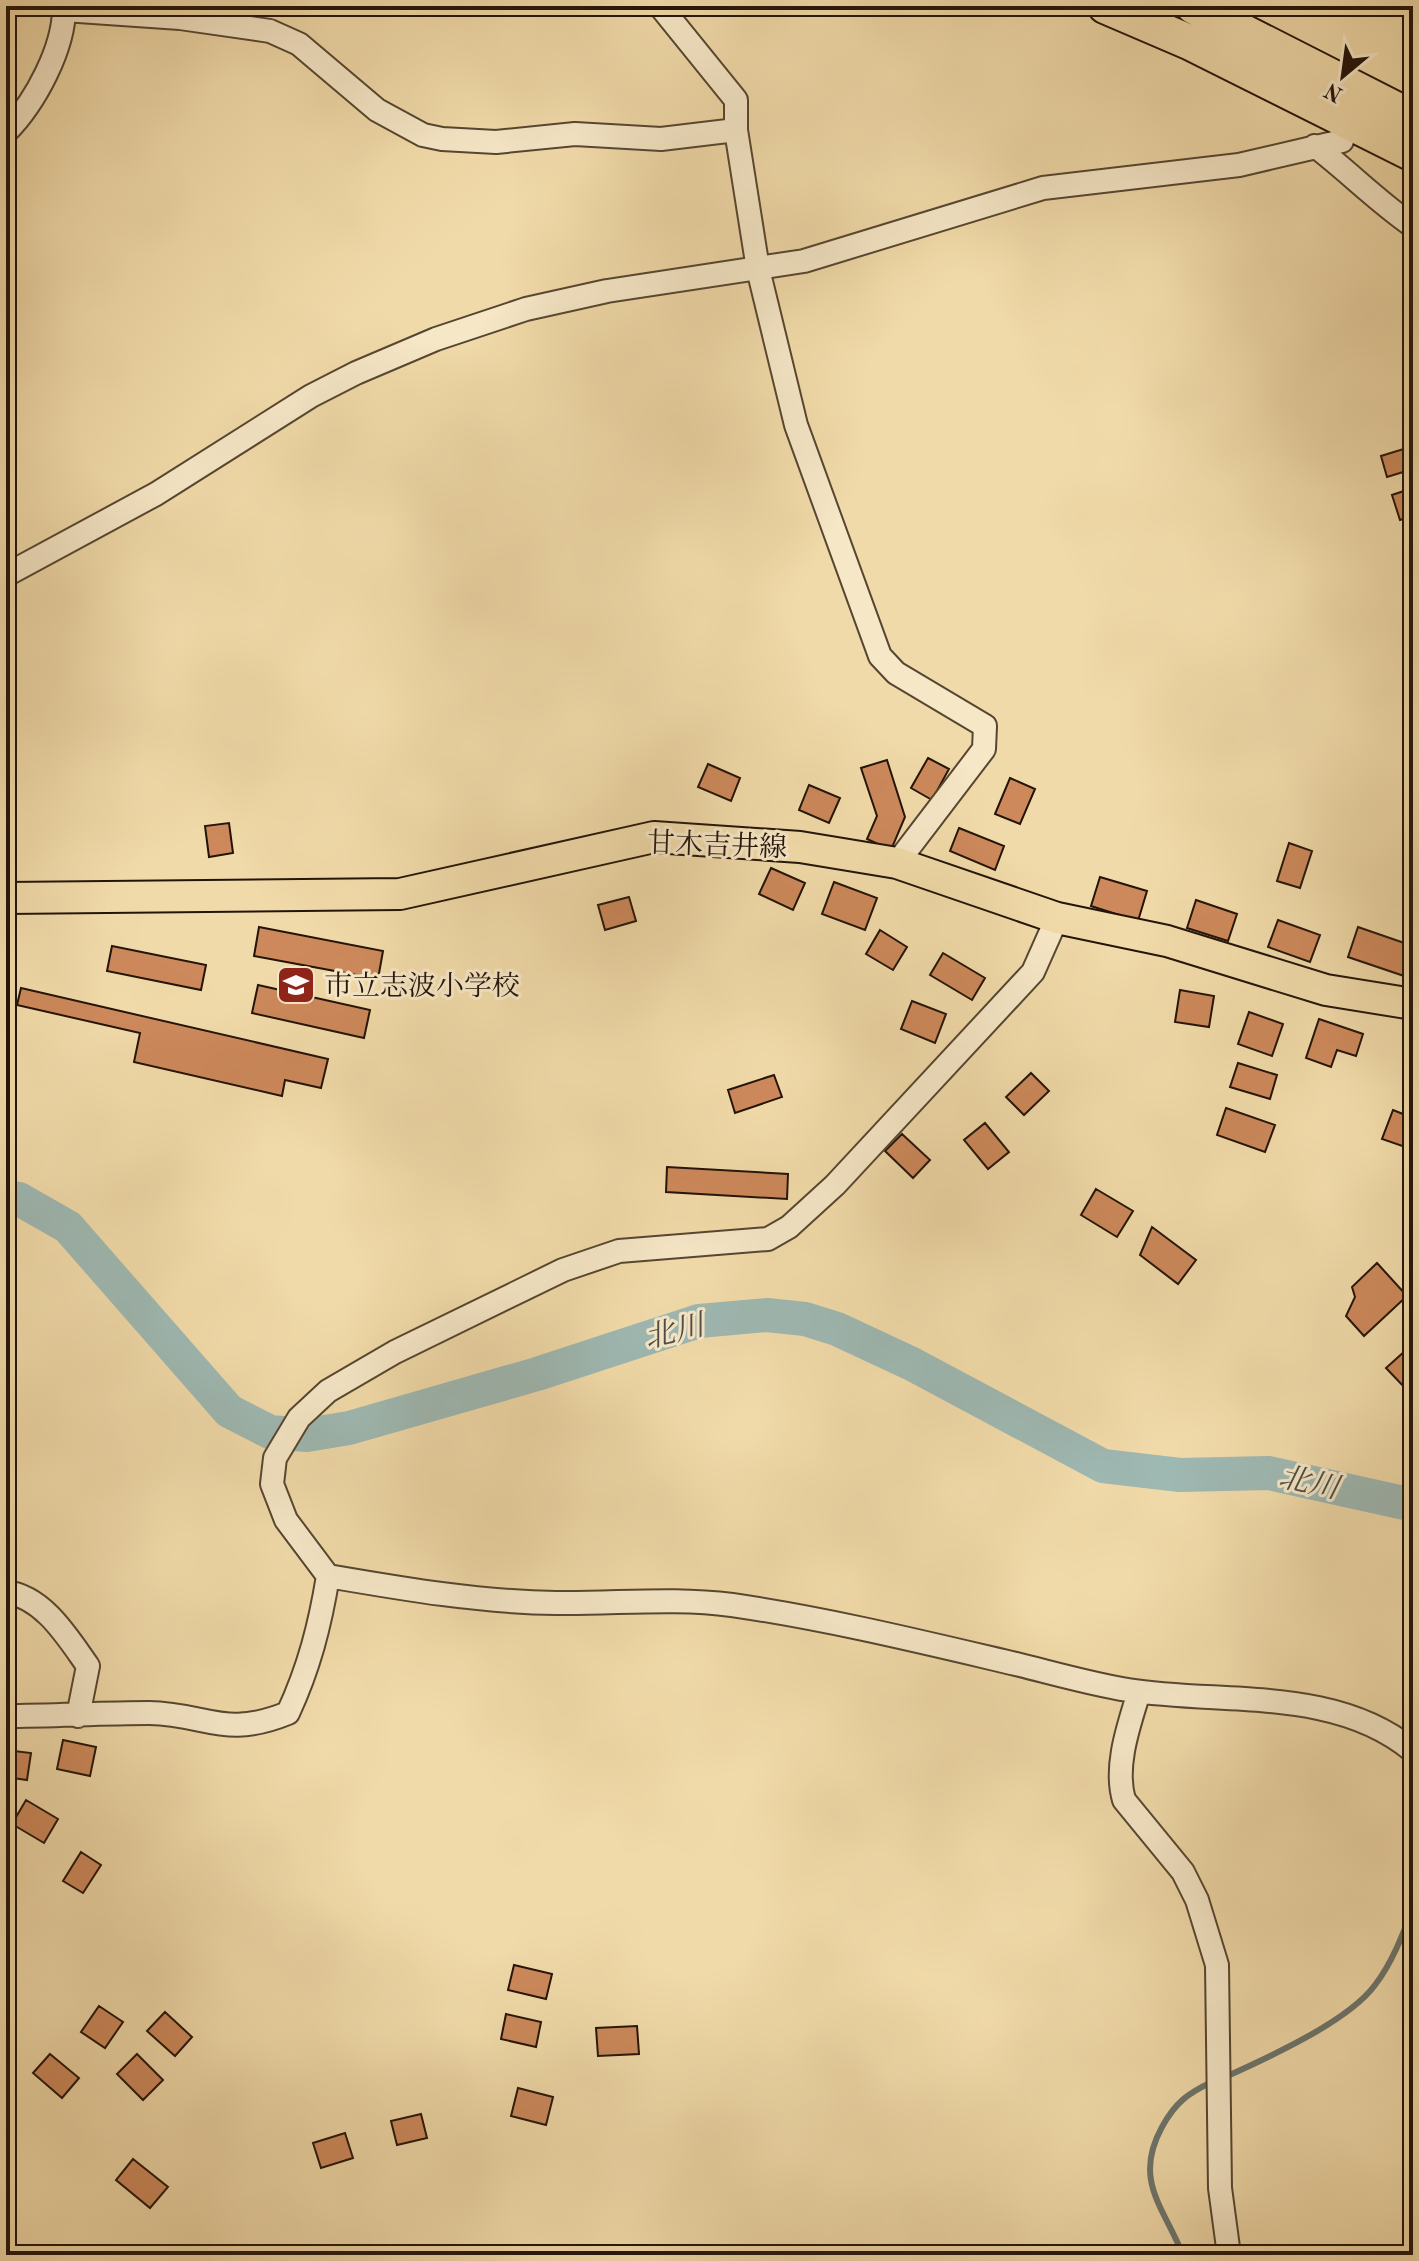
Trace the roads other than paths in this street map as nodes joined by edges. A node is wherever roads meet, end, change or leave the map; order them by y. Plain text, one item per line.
1 (660, 6) edge
2 (1105, 6) edge
3 (1193, 6) edge
4 (64, 8) edge
5 (1413, 118) edge
6 (736, 130) junction
7 (6, 132) edge
8 (1342, 141) dead end
9 (1315, 146) junction
10 (1413, 154) edge
11 (1413, 226) edge
12 (758, 269) junction
13 (6, 575) edge
14 (897, 863) junction
15 (6, 898) edge
16 (1057, 918) junction
17 (1413, 1004) edge
18 (328, 1576) junction
19 (6, 1592) edge
20 (1139, 1692) junction
21 (6, 1716) edge
22 (78, 1716) junction
23 (1413, 1751) edge
24 (1229, 2255) edge

1 - 6 street
2 - 10 highway
3 - 5 highway
4 - 6 street
4 - 7 street
6 - 12 street
8 - 9 street
9 - 11 street
9 - 12 street
12 - 13 street
12 - 14 street
14 - 15 main road, 甘木吉井線
14 - 16 main road, 甘木吉井線
16 - 17 main road, 甘木吉井線
16 - 18 street
18 - 20 street
18 - 22 street
19 - 22 street
20 - 23 street
20 - 24 street
21 - 22 street

